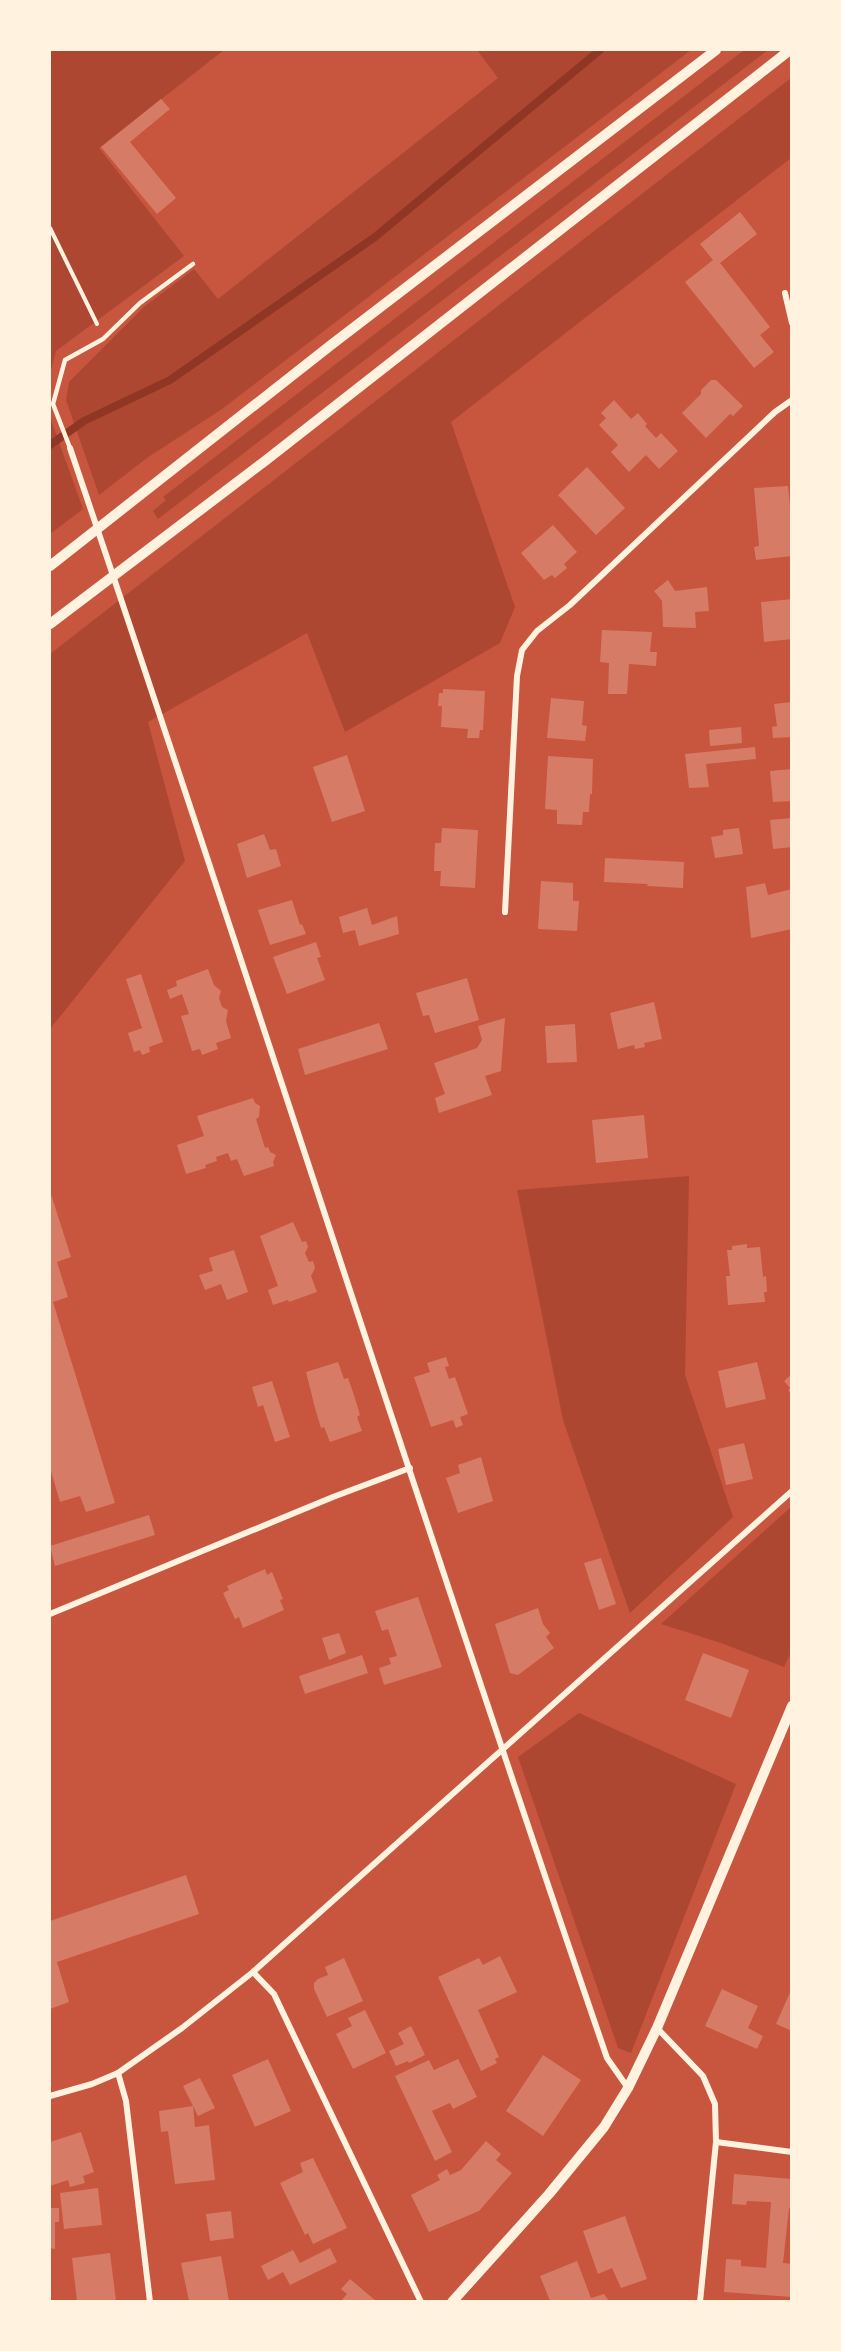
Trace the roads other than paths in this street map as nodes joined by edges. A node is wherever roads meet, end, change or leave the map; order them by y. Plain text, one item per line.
1 (716, 50) edge
2 (789, 50) edge
3 (193, 264) dead end
4 (785, 293) dead end
5 (792, 323) edge
6 (792, 400) edge
7 (70, 448) joint
8 (50, 566) edge
9 (50, 624) edge
10 (504, 912) dead end
11 (410, 1468) junction
12 (792, 1491) edge
13 (50, 1614) edge
14 (792, 1706) edge
15 (500, 1749) junction
16 (254, 1972) junction
17 (657, 2028) junction
18 (118, 2073) junction
19 (628, 2088) junction
20 (50, 2096) edge
21 (716, 2142) junction
22 (792, 2152) edge
23 (150, 2301) edge
24 (421, 2301) edge
25 (452, 2301) edge
26 (700, 2301) edge

1 - 8 street
2 - 9 street
3 - 7 lane
4 - 5 street
6 - 10 street
7 - 11 street
11 - 13 street
11 - 15 street
12 - 15 street
14 - 17 street
15 - 16 street
15 - 19 street
16 - 18 street
16 - 24 street
17 - 19 street
17 - 21 street
18 - 20 street
18 - 23 street
19 - 25 street
21 - 22 street
21 - 26 street

